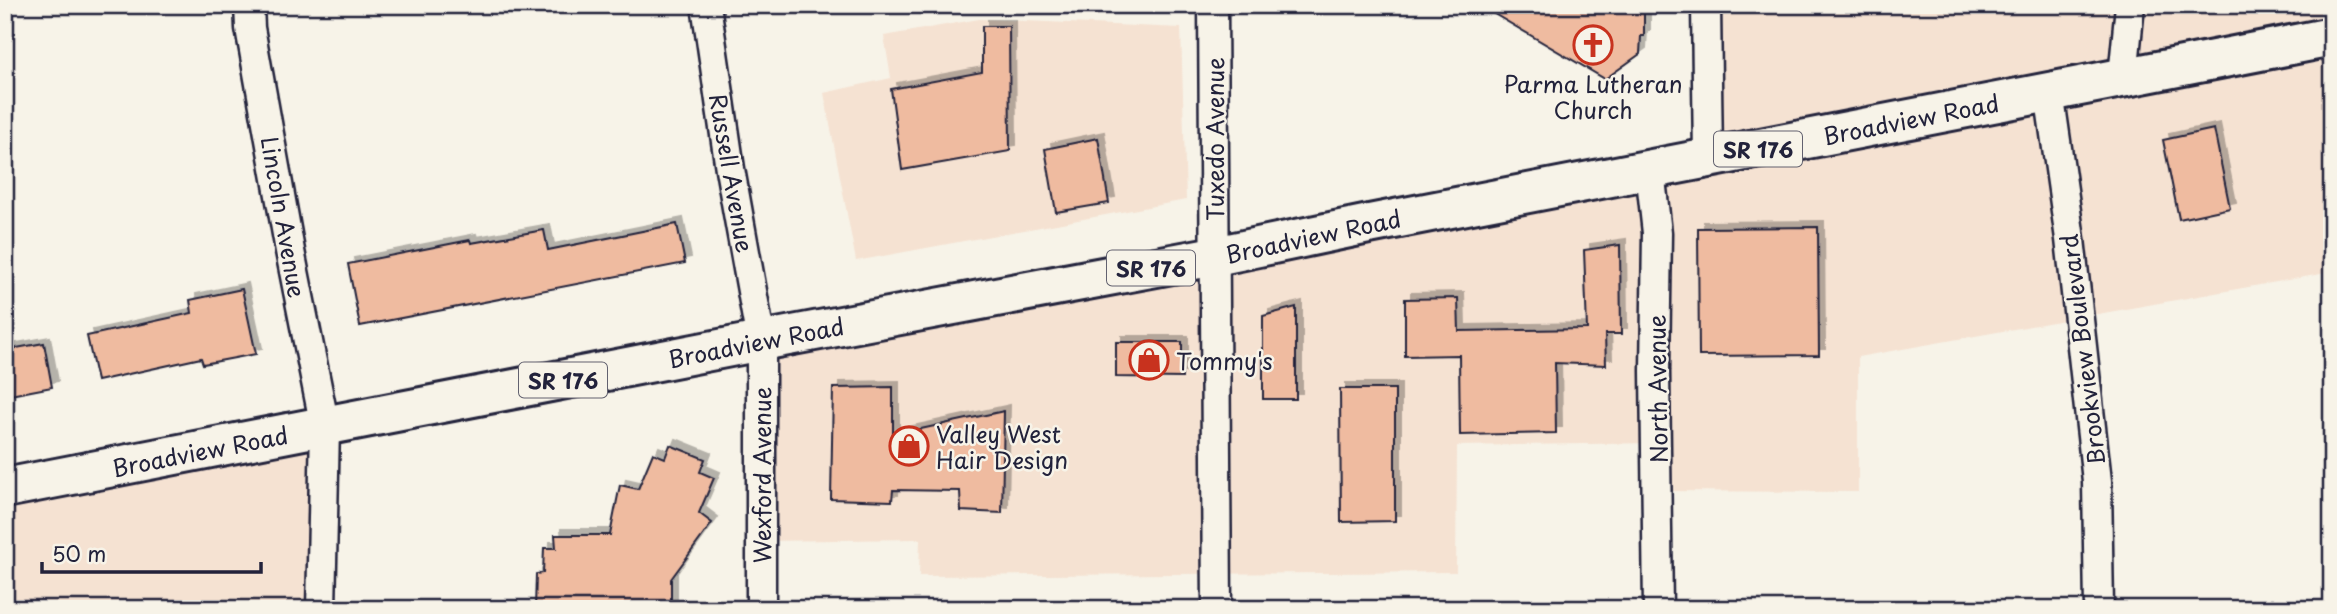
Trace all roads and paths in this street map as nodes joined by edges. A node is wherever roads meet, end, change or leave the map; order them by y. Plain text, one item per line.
1 (249, 5) edge
2 (706, 5) edge
3 (1213, 5) edge
4 (1706, 5) edge
5 (2130, 5) edge
6 (2332, 37) edge
7 (2123, 77) junction
8 (2049, 92) junction
9 (1708, 159) junction
10 (1650, 170) junction
11 (1215, 256) junction
12 (761, 341) junction
13 (325, 427) junction
14 (5, 488) edge
15 (321, 609) edge
16 (761, 609) edge
17 (1217, 609) edge
18 (1658, 609) edge
19 (2099, 609) edge

1 - 13 street, Lincoln Avenue
2 - 12 street, Russell Avenue
3 - 11 street, Tuxedo Avenue
4 - 9 street
5 - 7 street
6 - 7 main road, Broadview Road / SR 176
7 - 8 main road, Broadview Road / SR 176
8 - 9 main road, Broadview Road / SR 176
8 - 19 street, Brookview Boulevard
9 - 10 main road, Broadview Road / SR 176
10 - 11 main road, Broadview Road / SR 176
10 - 18 street, North Avenue
11 - 12 main road, Broadview Road / SR 176
11 - 17 street, Tuxedo Avenue
12 - 13 main road, Broadview Road / SR 176
12 - 16 street, Wexford Avenue
13 - 14 main road, Broadview Road / SR 176
13 - 15 street, Lincoln Avenue

